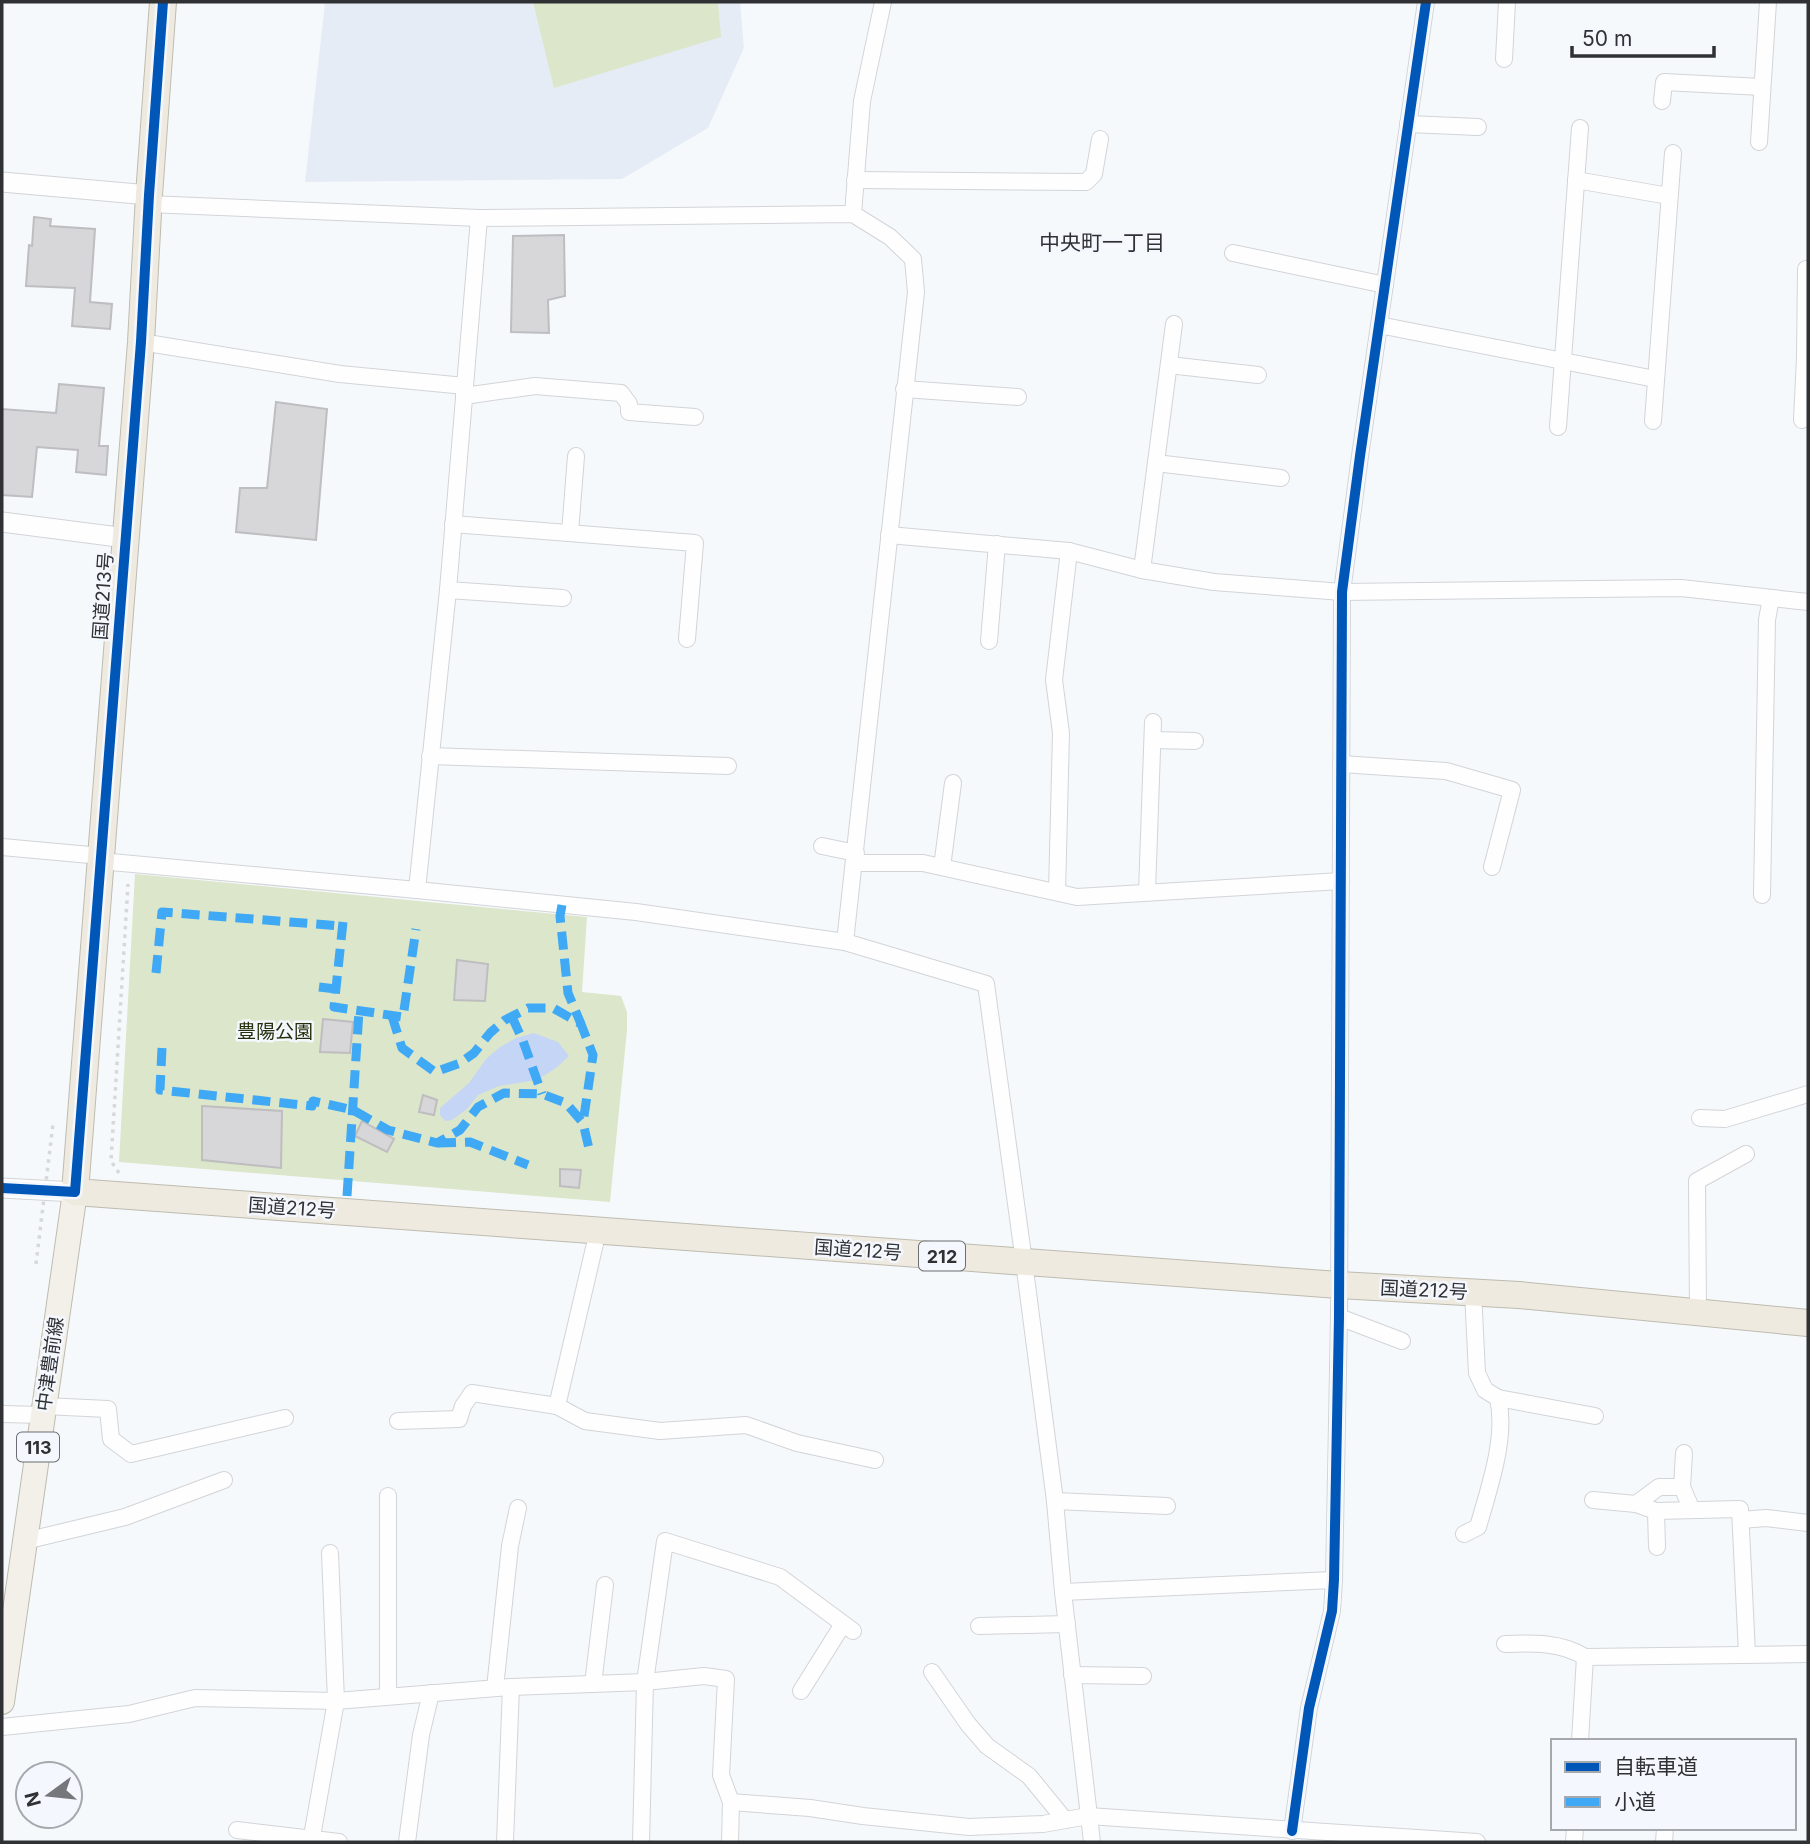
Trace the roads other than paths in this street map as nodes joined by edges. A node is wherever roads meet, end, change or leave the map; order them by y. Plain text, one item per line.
1 (163, 2) edge
2 (883, 2) edge
3 (1426, 2) edge
4 (1507, 2) edge
5 (1768, 2) edge
6 (1504, 59) dead end
7 (1762, 87) junction
8 (1662, 101) dead end
9 (1408, 124) junction
10 (1478, 127) dead end
11 (1580, 128) dead end
12 (1100, 139) dead end
13 (1759, 142) dead end
14 (1673, 153) dead end
15 (855, 180) junction
16 (1576, 180) junction
17 (2, 182) edge
18 (1669, 196) junction
19 (149, 199) junction
20 (853, 214) junction
21 (479, 218) junction
22 (1233, 253) dead end
23 (1806, 269) dead end
24 (1385, 285) junction
25 (1174, 324) dead end
26 (1379, 326) junction
27 (141, 342) junction
28 (1807, 358) edge
29 (1563, 361) junction
30 (1169, 365) junction
31 (1258, 375) dead end
32 (1655, 379) junction
33 (904, 389) junction
34 (465, 391) junction
35 (1018, 397) dead end
36 (695, 417) dead end
37 (1802, 420) dead end
38 (1653, 421) dead end
39 (1558, 427) dead end
40 (576, 456) dead end
41 (1156, 463) junction
42 (1280, 478) dead end
43 (2, 522) edge
44 (453, 524) junction
45 (570, 533) junction
46 (889, 535) junction
47 (125, 538) junction
48 (997, 544) junction
49 (1069, 551) junction
50 (1142, 569) junction
51 (448, 590) junction
52 (1342, 592) junction
53 (563, 598) dead end
54 (1771, 598) junction
55 (1808, 602) edge
56 (687, 639) dead end
57 (989, 641) dead end
58 (1153, 722) dead end
59 (1153, 740) junction
60 (1195, 740) dead end
61 (430, 756) junction
62 (1341, 764) junction
63 (728, 766) dead end
64 (953, 783) dead end
65 (822, 846) dead end
66 (2, 847) edge
67 (856, 858) junction
68 (100, 859) junction
69 (942, 867) junction
70 (1492, 867) dead end
71 (1340, 881) junction
72 (417, 890) junction
73 (1057, 892) junction
74 (1147, 892) junction
75 (1762, 895) dead end
76 (845, 942) junction
77 (1808, 1094) edge
78 (1700, 1118) dead end
79 (1746, 1154) dead end
80 (2, 1188) edge
81 (75, 1192) junction
82 (597, 1231) junction
83 (1024, 1262) junction
84 (1339, 1285) junction
85 (1473, 1292) junction
86 (1698, 1312) junction
87 (1339, 1317) junction
88 (1808, 1323) edge
89 (1402, 1341) dead end
90 (1497, 1398) junction
91 (557, 1406) junction
92 (44, 1411) junction
93 (2, 1414) edge
94 (1595, 1416) dead end
95 (285, 1418) dead end
96 (398, 1422) dead end
97 (1684, 1452) dead end
98 (875, 1460) dead end
99 (224, 1479) dead end
100 (1682, 1487) junction
101 (388, 1496) dead end
102 (1593, 1500) dead end
103 (1055, 1501) junction
104 (1636, 1504) junction
105 (1167, 1506) dead end
106 (518, 1508) dead end
107 (1692, 1510) junction
108 (1656, 1511) junction
109 (1741, 1520) junction
110 (1808, 1523) edge
111 (1464, 1534) dead end
112 (25, 1541) junction
113 (1657, 1548) dead end
114 (330, 1553) dead end
115 (1334, 1580) junction
116 (605, 1585) dead end
117 (1063, 1592) junction
118 (1067, 1624) junction
119 (979, 1626) dead end
120 (1505, 1644) dead end
121 (1747, 1654) junction
122 (1808, 1654) edge
123 (1585, 1657) junction
124 (932, 1672) dead end
125 (1072, 1675) junction
126 (1143, 1676) dead end
127 (645, 1682) junction
128 (593, 1684) junction
129 (503, 1687) junction
130 (801, 1691) dead end
131 (431, 1693) junction
132 (388, 1696) junction
133 (336, 1700) junction
134 (2, 1702) edge
135 (2, 1727) edge
136 (1580, 1739) edge
137 (731, 1802) junction
138 (1088, 1816) junction
139 (1065, 1820) junction
140 (237, 1830) dead end
141 (1292, 1831) junction
142 (1404, 1840) edge
143 (311, 1841) edge
144 (340, 1842) edge
145 (407, 1842) edge
146 (505, 1842) edge
147 (641, 1842) edge
148 (730, 1842) edge
149 (1092, 1842) edge
150 (1477, 1842) edge

1 - 19 highway, 国道213号
2 - 15 street
3 - 9 street
4 - 6 street
5 - 7 street
7 - 8 street
7 - 13 street
9 - 10 street
9 - 24 street
11 - 16 street
12 - 15 street
14 - 18 street
15 - 20 street
16 - 18 street
16 - 29 street
17 - 19 street
18 - 32 street
19 - 21 street
19 - 27 highway, 国道213号
20 - 21 street
20 - 33 street
21 - 34 street
22 - 24 street
23 - 28 street
24 - 26 street
25 - 30 street
26 - 29 street
26 - 52 street
27 - 34 street
27 - 47 highway, 国道213号
28 - 37 street
29 - 32 street
29 - 39 street
30 - 31 street
30 - 41 street
32 - 38 street
33 - 35 street
33 - 46 street
34 - 36 street
34 - 44 street
40 - 45 street
41 - 42 street
41 - 50 street
43 - 47 street
44 - 45 street
44 - 51 street
45 - 56 street
46 - 48 street
46 - 67 street
47 - 68 highway, 国道213号
48 - 49 street
48 - 57 street
49 - 50 street
49 - 73 street
50 - 52 street
51 - 53 street
51 - 61 street
52 - 54 street
52 - 62 street
54 - 55 street
54 - 75 street
58 - 59 street
59 - 60 street
59 - 74 street
61 - 63 street
61 - 72 street
62 - 70 street
62 - 71 street
64 - 69 street
65 - 67 street
66 - 68 street
67 - 69 street
67 - 76 street
68 - 72 street
68 - 81 highway, 国道213号
69 - 73 street
71 - 74 street
71 - 84 street
72 - 76 street
73 - 74 street
76 - 83 street
77 - 78 street
79 - 86 street
80 - 81 street
81 - 82 highway, 国道212号 / 212
81 - 92 main road, 中津豊前線 / 113
82 - 83 highway, 国道212号 / 212
82 - 91 street
83 - 84 highway, 国道212号 / 212
83 - 103 street
84 - 85 highway, 国道212号 / 212
84 - 87 street
85 - 86 highway, 国道212号 / 212
85 - 90 street
86 - 88 highway, 国道212号 / 212
87 - 89 street
87 - 115 street
90 - 94 street
90 - 111 street
91 - 96 street
91 - 98 street
92 - 93 street
92 - 95 street
92 - 112 main road, 中津豊前線 / 113
97 - 100 street
99 - 112 street
100 - 104 street
100 - 107 street
101 - 132 street
102 - 104 street
103 - 105 street
103 - 117 street
104 - 108 street
106 - 129 street
107 - 108 street
107 - 109 street
108 - 113 street
109 - 110 street
109 - 121 street
112 - 134 main road, 中津豊前線 / 113
114 - 133 street
115 - 117 street
115 - 141 street
116 - 128 street
117 - 118 street
118 - 119 street
118 - 125 street
120 - 123 street
121 - 122 street
121 - 123 street
123 - 136 street
124 - 139 street
125 - 126 street
125 - 138 street
127 - 128 street
127 - 130 street
127 - 137 street
127 - 147 street
128 - 129 street
129 - 131 street
129 - 146 street
131 - 132 street
131 - 145 street
132 - 133 street
133 - 135 street
133 - 143 street
137 - 139 street
137 - 148 street
138 - 139 street
138 - 141 street
138 - 149 street
140 - 143 street
141 - 142 street
142 - 150 street
143 - 144 street

